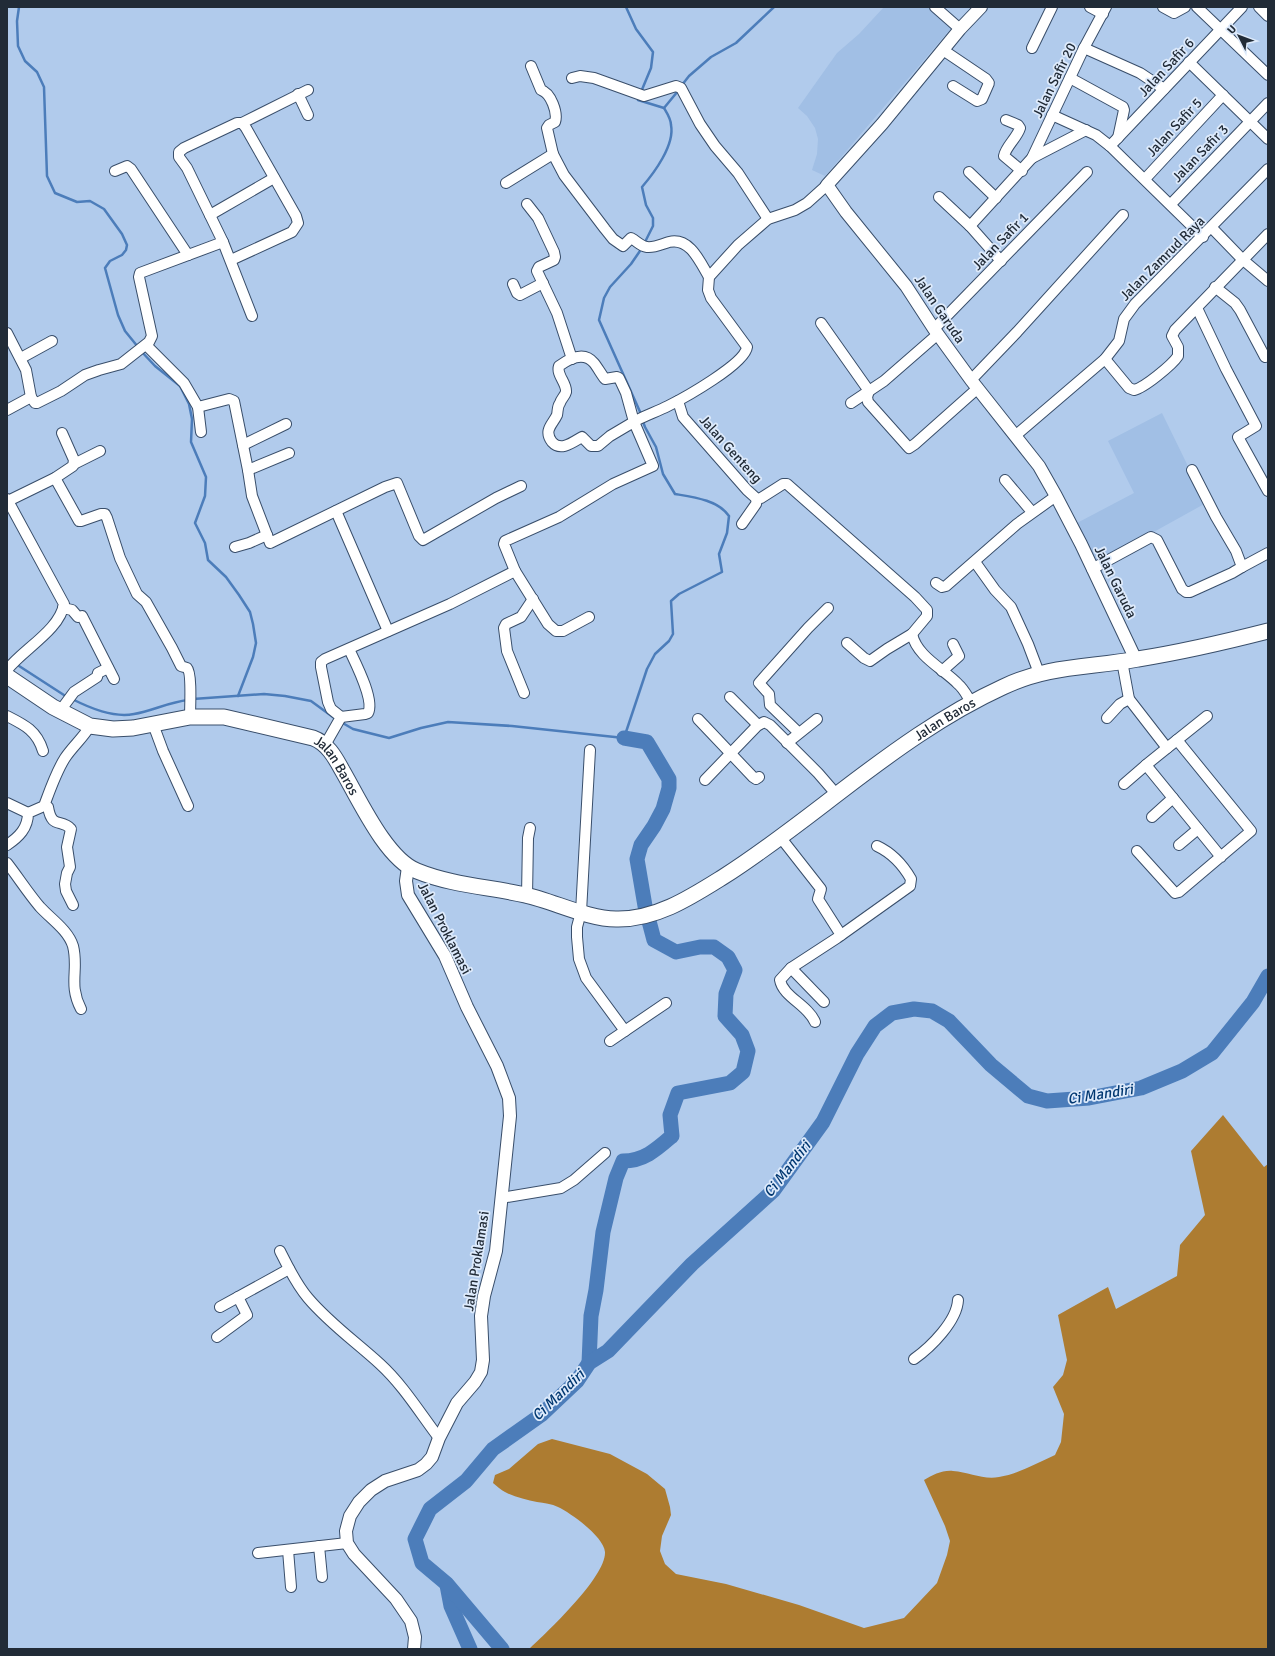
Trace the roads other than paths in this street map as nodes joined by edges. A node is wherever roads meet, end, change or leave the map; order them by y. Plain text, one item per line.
1 (935, 7) edge
2 (981, 7) edge
3 (1052, 7) edge
4 (1090, 7) edge
5 (1163, 7) edge
6 (1185, 7) edge
7 (1197, 7) edge
8 (1242, 7) edge
9 (1259, 7) edge
10 (1104, 11) edge
11 (1268, 15) edge
12 (960, 29) junction
13 (1220, 29) junction
14 (1032, 48) dead end
15 (1084, 48) junction
16 (943, 50) junction
17 (1189, 62) junction
18 (531, 66) dead end
19 (1268, 75) edge
20 (572, 78) dead end
21 (1070, 78) junction
22 (953, 86) dead end
23 (1164, 89) junction
24 (308, 90) dead end
25 (298, 94) junction
26 (1223, 95) junction
27 (1268, 103) edge
28 (308, 115) dead end
29 (1052, 115) junction
30 (1006, 120) dead end
31 (1250, 122) junction
32 (242, 123) junction
33 (1086, 130) junction
34 (1118, 138) junction
35 (1268, 139) edge
36 (1110, 146) junction
37 (553, 154) junction
38 (1032, 158) junction
39 (1268, 169) edge
40 (115, 171) dead end
41 (1022, 171) junction
42 (969, 172) dead end
43 (1087, 172) dead end
44 (274, 178) junction
45 (1145, 179) junction
46 (506, 183) dead end
47 (827, 185) junction
48 (939, 197) dead end
49 (996, 198) junction
50 (527, 204) dead end
51 (1171, 204) junction
52 (210, 215) junction
53 (1123, 215) dead end
54 (768, 219) junction
55 (970, 226) junction
56 (1212, 228) junction
57 (1268, 234) edge
58 (1203, 237) junction
59 (223, 242) junction
60 (188, 255) junction
61 (1242, 259) junction
62 (231, 260) junction
63 (1001, 261) junction
64 (709, 276) junction
65 (1268, 281) edge
66 (543, 283) junction
67 (513, 284) dead end
68 (1216, 287) junction
69 (1197, 308) junction
70 (252, 316) dead end
71 (821, 323) dead end
72 (936, 332) junction
73 (7, 333) edge
74 (52, 341) dead end
75 (144, 346) junction
76 (1265, 357) dead end
77 (21, 358) junction
78 (572, 359) junction
79 (1105, 359) junction
80 (974, 384) junction
81 (869, 391) junction
82 (31, 397) junction
83 (678, 401) junction
84 (851, 403) dead end
85 (198, 407) junction
86 (7, 410) edge
87 (639, 419) junction
88 (286, 424) dead end
89 (201, 432) dead end
90 (62, 433) dead end
91 (1015, 436) junction
92 (243, 445) junction
93 (100, 451) dead end
94 (289, 453) dead end
95 (74, 464) junction
96 (248, 470) junction
97 (1192, 470) dead end
98 (55, 478) junction
99 (1005, 480) dead end
100 (521, 486) dead end
101 (1268, 491) edge
102 (1056, 496) junction
103 (757, 498) junction
104 (8, 500) edge
105 (336, 511) junction
106 (1032, 512) junction
107 (742, 524) dead end
108 (267, 536) junction
109 (235, 547) dead end
110 (1268, 553) edge
111 (975, 562) junction
112 (1242, 567) junction
113 (1092, 569) junction
114 (515, 571) junction
115 (936, 583) dead end
116 (533, 599) junction
117 (63, 608) junction
118 (828, 608) dead end
119 (588, 617) dead end
120 (388, 631) junction
121 (1268, 631) edge
122 (912, 634) junction
123 (847, 642) dead end
124 (953, 644) dead end
125 (349, 649) junction
126 (1129, 660) junction
127 (10, 668) edge
128 (108, 668) junction
129 (942, 671) junction
130 (1039, 673) junction
131 (114, 679) dead end
132 (524, 693) dead end
133 (730, 697) dead end
134 (1129, 699) junction
135 (971, 702) junction
136 (65, 703) junction
137 (190, 712) junction
138 (7, 716) edge
139 (1207, 716) dead end
140 (698, 718) dead end
141 (1107, 718) dead end
142 (817, 719) dead end
143 (339, 721) junction
144 (153, 724) junction
145 (758, 725) junction
146 (90, 726) junction
147 (798, 732) junction
148 (1177, 740) junction
149 (787, 743) junction
150 (325, 745) junction
151 (1167, 748) junction
152 (590, 750) dead end
153 (43, 751) dead end
154 (731, 753) junction
155 (1146, 765) junction
156 (759, 777) dead end
157 (705, 780) dead end
158 (1124, 784) dead end
159 (837, 795) junction
160 (1173, 798) junction
161 (7, 803) edge
162 (44, 806) junction
163 (188, 806) dead end
164 (28, 813) junction
165 (1152, 817) dead end
166 (530, 828) dead end
167 (1198, 829) junction
168 (780, 838) junction
169 (7, 845) edge
170 (1179, 845) dead end
171 (877, 846) dead end
172 (1137, 851) dead end
173 (1221, 857) junction
174 (7, 863) edge
175 (408, 867) junction
176 (527, 896) junction
177 (73, 905) dead end
178 (580, 912) junction
179 (842, 935) junction
180 (791, 968) junction
181 (824, 1002) dead end
182 (666, 1003) dead end
183 (81, 1009) dead end
184 (815, 1022) dead end
185 (624, 1031) junction
186 (610, 1041) dead end
187 (605, 1153) dead end
188 (501, 1198) junction
189 (280, 1251) dead end
190 (289, 1269) junction
191 (238, 1297) junction
192 (958, 1300) dead end
193 (220, 1307) dead end
194 (218, 1337) dead end
195 (914, 1359) dead end
196 (438, 1438) junction
197 (347, 1543) junction
198 (319, 1546) junction
199 (288, 1550) junction
200 (258, 1553) dead end
201 (322, 1577) dead end
202 (291, 1587) dead end
203 (414, 1649) edge

1 - 12 street
2 - 12 street
3 - 14 street
4 - 10 street
5 - 6 street
7 - 13 street
8 - 13 street, Jalan Safir 6
9 - 11 street
10 - 15 street, Jalan Safir 20
12 - 16 street
13 - 17 street, Jalan Safir 6
13 - 19 street
15 - 21 street, Jalan Safir 20
15 - 23 street
16 - 22 street
16 - 47 street
17 - 23 street, Jalan Safir 6
17 - 26 street
18 - 37 street
20 - 54 street
21 - 29 street, Jalan Safir 20
21 - 34 street
23 - 34 street, Jalan Safir 6
24 - 25 street
25 - 28 street
25 - 32 street
26 - 31 street
26 - 45 street, Jalan Safir 5
27 - 31 street, Jalan Safir 3
29 - 33 street
29 - 38 street, Jalan Safir 20
30 - 41 street
31 - 35 street
31 - 51 street, Jalan Safir 3
32 - 44 street
32 - 52 street
33 - 36 street
33 - 38 street
34 - 36 street, Jalan Safir 6
36 - 45 street
37 - 46 street
37 - 64 street
38 - 41 street
39 - 56 street, Jalan Zamrud Raya
40 - 60 street
41 - 49 street
42 - 49 street
43 - 63 street, Jalan Safir 1
44 - 52 street
44 - 62 street
45 - 51 street
47 - 54 street
47 - 72 street, Jalan Garuda
48 - 55 street
49 - 55 street
50 - 66 street
51 - 58 street
52 - 59 street
53 - 80 street
54 - 64 street
55 - 63 street
56 - 58 street, Jalan Zamrud Raya
56 - 61 street
57 - 61 street
58 - 79 street, Jalan Zamrud Raya
59 - 60 street
59 - 62 street
60 - 75 street
61 - 65 street
61 - 68 street
62 - 70 street
63 - 72 street, Jalan Safir 1
64 - 83 street
66 - 67 street
66 - 78 street
68 - 69 street
68 - 76 street
69 - 79 street
69 - 101 street
71 - 81 street
72 - 80 street, Jalan Garuda
72 - 81 street, Jalan Safir 1
73 - 77 street
74 - 77 street
75 - 82 street
75 - 85 street
77 - 82 street
78 - 87 street
78 - 87 street
79 - 91 street, Jalan Zamrud Raya
80 - 81 street
80 - 91 street, Jalan Garuda
81 - 84 street, Jalan Safir 1
82 - 86 street
83 - 87 street
83 - 103 street, Jalan Genteng
85 - 89 street
85 - 92 street
87 - 114 street
88 - 92 street
90 - 95 street
91 - 102 street, Jalan Garuda
92 - 96 street
93 - 95 street
94 - 96 street
95 - 98 street
96 - 108 street
97 - 112 street
98 - 104 street
98 - 137 street
99 - 106 street
100 - 105 street
102 - 106 street
102 - 113 street, Jalan Garuda
103 - 107 street
103 - 122 street, Jalan Genteng
104 - 117 street
105 - 108 street
105 - 120 street
106 - 111 street
108 - 109 street
110 - 112 street
111 - 115 street
111 - 130 street
112 - 113 street
113 - 126 street, Jalan Garuda
114 - 116 street
114 - 120 street
116 - 119 street
116 - 132 street
117 - 127 street
117 - 128 street
118 - 147 street
120 - 125 street
121 - 126 main road, Jalan Baros
122 - 123 street
122 - 129 street
124 - 129 street
125 - 143 street
125 - 143 street
126 - 130 main road, Jalan Baros
126 - 134 street
127 - 136 main road, Jalan Baros
128 - 131 street
128 - 136 street
129 - 135 street
130 - 135 main road, Jalan Baros
133 - 145 street
134 - 141 street
134 - 151 street
135 - 159 main road, Jalan Baros
136 - 146 main road, Jalan Baros
137 - 144 main road, Jalan Baros
137 - 150 main road, Jalan Baros
138 - 153 street
139 - 148 street
140 - 154 street
142 - 147 street
143 - 150 street
144 - 146 main road, Jalan Baros
144 - 163 street
145 - 149 street
145 - 154 street
146 - 162 street
147 - 149 street
148 - 151 street
148 - 173 street
149 - 159 street
150 - 175 main road, Jalan Baros
151 - 155 street
152 - 178 street
154 - 156 street
154 - 157 street
155 - 158 street
155 - 160 street
159 - 168 main road, Jalan Baros
160 - 165 street
160 - 167 street
161 - 164 street
162 - 164 street
162 - 177 street
164 - 169 street
166 - 176 street
167 - 170 street
167 - 173 street
168 - 178 main road, Jalan Baros
168 - 179 street
171 - 179 street
172 - 173 street
174 - 183 street
175 - 176 main road, Jalan Baros
175 - 188 street, Jalan Proklamasi
176 - 178 main road, Jalan Baros
178 - 185 street
179 - 180 street
180 - 181 street
180 - 184 street
182 - 185 street
185 - 186 street
187 - 188 street
188 - 196 street, Jalan Proklamasi
189 - 190 street
190 - 191 street
190 - 196 street
191 - 193 street
191 - 194 street
192 - 195 street
196 - 197 street, Jalan Proklamasi
197 - 198 street
197 - 203 street
198 - 199 street
198 - 201 street
199 - 200 street
199 - 202 street

